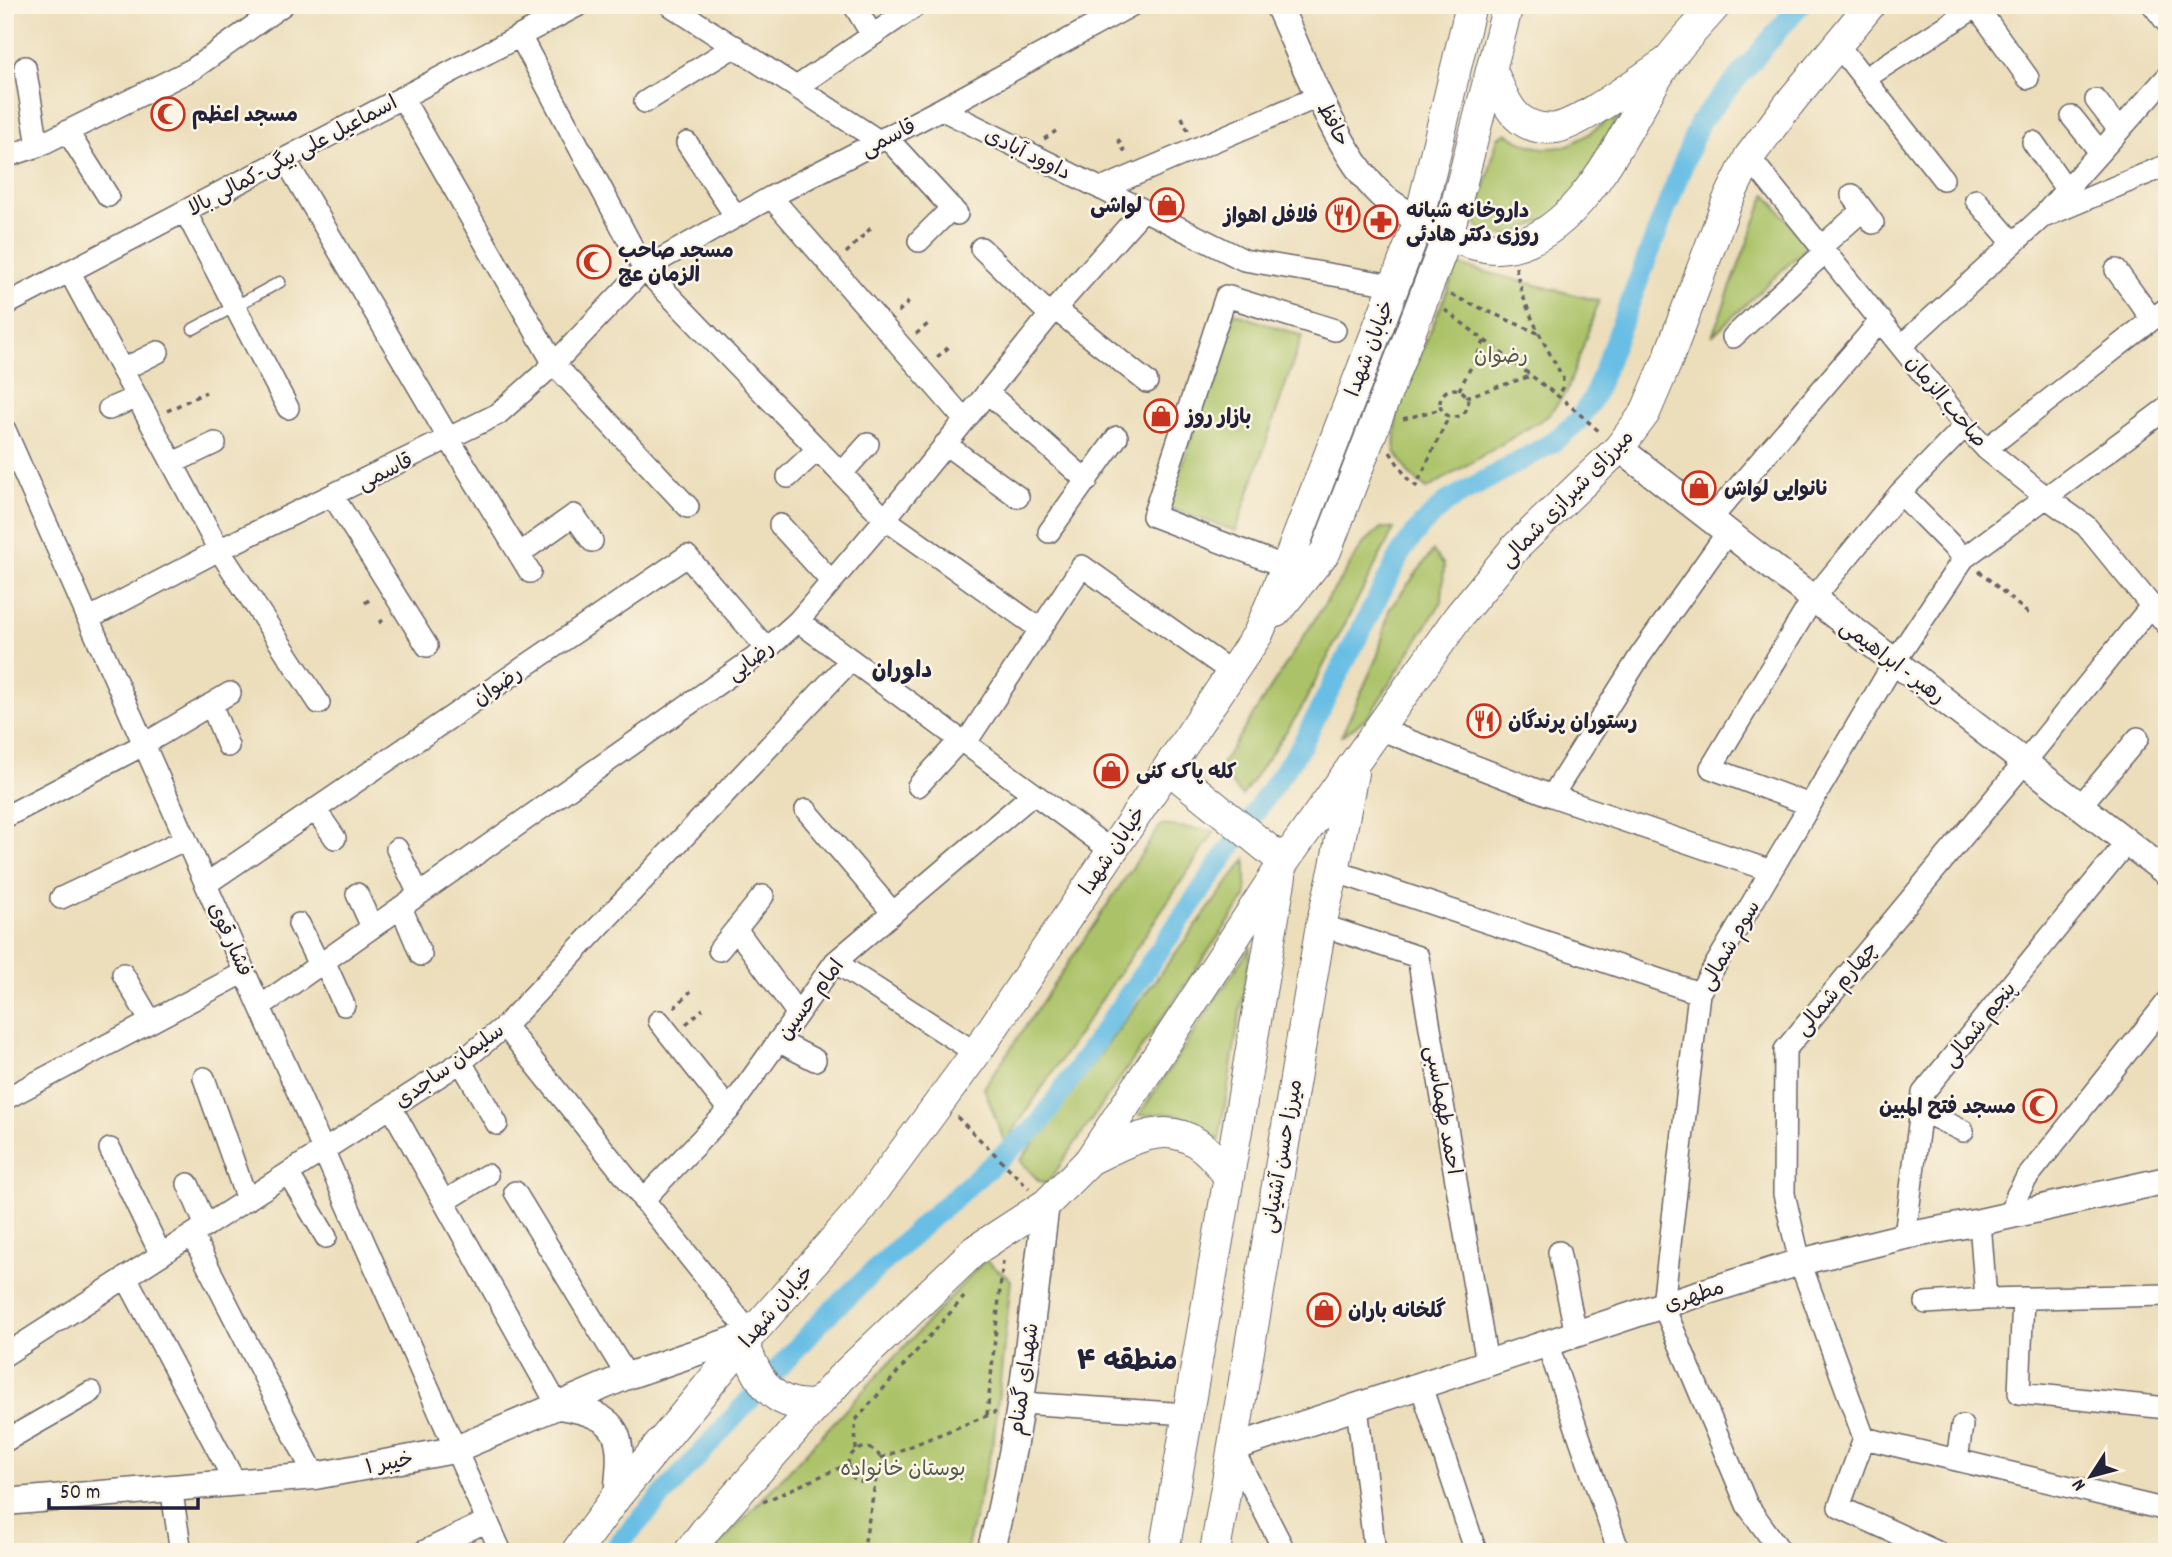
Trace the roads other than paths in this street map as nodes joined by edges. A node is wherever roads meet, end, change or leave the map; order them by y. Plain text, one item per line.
1 (283, 5) edge
2 (579, 5) edge
3 (854, 5) edge
4 (917, 5) edge
5 (1132, 5) edge
6 (1278, 5) edge
7 (1471, 5) edge
8 (1508, 5) edge
9 (1716, 5) edge
10 (1870, 5) edge
11 (2153, 5) edge
12 (1978, 6) edge
13 (676, 7) edge
14 (2167, 23) edge
15 (872, 35) junction
16 (520, 36) junction
17 (1838, 44) junction
18 (735, 46) junction
19 (1668, 61) junction
20 (25, 67) dead end
21 (1492, 72) junction
22 (2167, 77) edge
23 (2028, 78) dead end
24 (1864, 79) junction
25 (798, 86) junction
26 (1320, 96) junction
27 (402, 97) junction
28 (2096, 100) dead end
29 (645, 102) dead end
30 (941, 109) junction
31 (2072, 117) dead end
32 (2119, 130) junction
33 (67, 131) junction
34 (883, 139) junction
35 (2033, 142) dead end
36 (687, 143) dead end
37 (38, 146) junction
38 (2100, 152) junction
39 (5, 157) edge
40 (1749, 157) junction
41 (285, 159) junction
42 (2167, 165) edge
43 (1943, 179) dead end
44 (1101, 189) junction
45 (2067, 189) junction
46 (108, 196) dead end
47 (771, 197) junction
48 (1976, 200) dead end
49 (1863, 209) dead end
50 (1143, 210) junction
51 (186, 211) junction
52 (736, 217) junction
53 (2040, 219) junction
54 (1419, 221) junction
55 (1448, 236) junction
56 (919, 241) dead end
57 (2013, 243) junction
58 (981, 248) dead end
59 (1823, 249) junction
60 (644, 268) junction
61 (2116, 270) dead end
62 (69, 271) junction
63 (280, 282) dead end
64 (1393, 285) junction
65 (1433, 294) junction
66 (5, 305) edge
67 (235, 306) junction
68 (1053, 312) junction
69 (2159, 314) edge
70 (1881, 320) junction
71 (193, 329) dead end
72 (1335, 330) dead end
73 (1733, 337) dead end
74 (1901, 346) junction
75 (158, 352) dead end
76 (554, 364) junction
77 (122, 370) junction
78 (1147, 382) dead end
79 (987, 392) junction
80 (137, 397) junction
81 (288, 408) dead end
82 (2167, 408) edge
83 (109, 409) dead end
84 (964, 419) junction
85 (1965, 426) junction
86 (5, 430) edge
87 (1117, 436) dead end
88 (449, 439) junction
89 (215, 443) dead end
90 (867, 444) dead end
91 (945, 444) junction
92 (1619, 448) junction
93 (818, 449) junction
94 (1986, 449) junction
95 (173, 463) junction
96 (842, 473) junction
97 (788, 477) dead end
98 (1087, 481) junction
99 (1900, 494) junction
100 (333, 496) junction
101 (1018, 497) dead end
102 (2047, 498) junction
103 (688, 507) dead end
104 (886, 519) junction
105 (780, 525) dead end
106 (1718, 527) junction
107 (1049, 532) dead end
108 (592, 541) dead end
109 (219, 550) junction
110 (519, 554) junction
111 (1964, 558) junction
112 (530, 572) dead end
113 (1296, 572) junction
114 (831, 581) junction
115 (1812, 600) junction
116 (2152, 605) junction
117 (88, 619) junction
118 (798, 621) junction
119 (2167, 625) edge
120 (1040, 629) junction
121 (427, 646) dead end
122 (767, 649) junction
123 (851, 660) junction
124 (1895, 661) junction
125 (1231, 672) junction
126 (230, 693) dead end
127 (318, 703) dead end
128 (211, 704) junction
129 (1379, 729) junction
130 (2137, 738) dead end
131 (963, 742) junction
132 (143, 745) junction
133 (228, 746) dead end
134 (1355, 762) junction
135 (2025, 762) junction
136 (1167, 768) junction
137 (918, 786) dead end
138 (1033, 794) junction
139 (1552, 796) junction
140 (1810, 805) junction
141 (2081, 805) junction
142 (315, 809) junction
143 (806, 810) dead end
144 (5, 817) edge
145 (335, 838) dead end
146 (186, 839) junction
147 (2127, 842) junction
148 (397, 849) dead end
149 (1112, 851) junction
150 (1273, 855) junction
151 (1771, 871) junction
152 (1334, 872) junction
153 (2167, 873) edge
154 (206, 884) junction
155 (357, 894) dead end
156 (419, 894) junction
157 (763, 896) dead end
158 (61, 898) dead end
159 (401, 907) junction
160 (893, 913) junction
161 (299, 924) dead end
162 (1321, 925) junction
163 (372, 927) junction
164 (736, 929) junction
165 (719, 950) dead end
166 (421, 955) dead end
167 (835, 962) junction
168 (321, 963) junction
169 (246, 972) junction
170 (123, 974) dead end
171 (1699, 993) junction
172 (2167, 1002) edge
173 (1258, 1003) junction
174 (344, 1005) dead end
175 (261, 1006) junction
176 (798, 1014) junction
177 (1305, 1016) junction
178 (659, 1021) dead end
179 (151, 1022) junction
180 (505, 1026) junction
181 (778, 1041) junction
182 (976, 1053) junction
183 (815, 1060) dead end
184 (461, 1062) junction
185 (204, 1078) dead end
186 (5, 1099) edge
187 (391, 1107) junction
188 (729, 1110) junction
189 (1920, 1110) junction
190 (497, 1124) dead end
191 (1963, 1131) dead end
192 (110, 1149) dead end
193 (324, 1150) junction
194 (1089, 1161) junction
195 (288, 1173) junction
196 (487, 1175) dead end
197 (1228, 1177) junction
198 (2167, 1180) edge
199 (188, 1184) dead end
200 (515, 1192) dead end
201 (247, 1200) junction
202 (643, 1200) junction
203 (444, 1202) junction
204 (1046, 1204) junction
205 (2011, 1215) junction
206 (1980, 1222) junction
207 (199, 1230) junction
208 (1905, 1236) junction
209 (326, 1237) dead end
210 (1559, 1252) dead end
211 (161, 1255) junction
212 (1800, 1262) junction
213 (127, 1277) junction
214 (2167, 1295) edge
215 (2023, 1298) junction
216 (1986, 1299) junction
217 (1926, 1303) dead end
218 (1663, 1305) junction
219 (1576, 1334) junction
220 (748, 1338) junction
221 (1547, 1343) junction
222 (5, 1355) edge
223 (1487, 1363) junction
224 (627, 1376) junction
225 (1421, 1386) junction
226 (91, 1392) dead end
227 (1022, 1403) junction
228 (818, 1404) junction
229 (558, 1406) junction
230 (1357, 1407) junction
231 (2167, 1408) edge
232 (1187, 1415) junction
233 (1962, 1426) dead end
234 (1864, 1438) junction
235 (5, 1441) edge
236 (1232, 1448) junction
237 (454, 1450) junction
238 (1957, 1460) junction
239 (315, 1476) junction
240 (236, 1484) junction
241 (171, 1487) junction
242 (617, 1496) junction
243 (5, 1502) edge
244 (2167, 1510) edge
245 (487, 1521) junction
246 (181, 1552) edge
247 (423, 1552) edge
248 (501, 1552) edge
249 (576, 1552) edge
250 (689, 1552) edge
251 (990, 1552) edge
252 (1164, 1552) edge
253 (1214, 1552) edge
254 (1284, 1552) edge
255 (1375, 1552) edge
256 (1476, 1552) edge
257 (1619, 1552) edge
258 (1781, 1552) edge
259 (1937, 1552) edge

1 - 33 street
2 - 16 street, اسماعیل علی بیگی-کمالی بالا
3 - 15 street
4 - 15 street
5 - 30 street, قاسمی
6 - 26 street, حافظ
7 - 54 main road, خیابان شهدا
8 - 21 main road, خیابان شهدا
9 - 19 main road
10 - 17 main road, میرزای شیرازی شمالی
11 - 14 street
12 - 23 street
12 - 24 street
13 - 18 street
15 - 25 street
16 - 27 street, اسماعیل علی بیگی-کمالی بالا
16 - 60 street
17 - 24 street
17 - 40 main road, میرزای شیرازی شمالی
18 - 25 street
18 - 29 street
19 - 21 main road
19 - 55 main road
20 - 37 street
21 - 55 main road, خیابان شهدا
22 - 32 street
24 - 43 street
25 - 34 street
26 - 44 street
26 - 54 street, حافظ
27 - 41 street, اسماعیل علی بیگی-کمالی بالا
27 - 76 street
28 - 32 street
30 - 34 street, قاسمی
30 - 44 street, داوود آبادی
31 - 38 street
32 - 38 street
33 - 37 street
33 - 46 street
34 - 47 street, قاسمی
34 - 56 street
35 - 45 street
36 - 52 street
37 - 39 street
38 - 45 street
40 - 59 street, صاحب الزمان
40 - 92 main road, میرزای شیرازی شمالی
41 - 51 street, اسماعیل علی بیگی-کمالی بالا
41 - 88 street
42 - 53 street
44 - 50 street, داوود آبادی
45 - 53 street
47 - 52 street, قاسمی
47 - 84 street
48 - 57 street
49 - 59 street
50 - 64 street, داوود آبادی
50 - 68 street, رضایی
51 - 62 street, اسماعیل علی بیگی-کمالی بالا
51 - 67 street
52 - 60 street, قاسمی
53 - 57 street
54 - 55 main road
54 - 64 main road, خیابان شهدا
55 - 65 main road, خیابان شهدا
57 - 74 street
58 - 68 street
59 - 70 street, صاحب الزمان
59 - 73 street
60 - 76 street, قاسمی
60 - 93 street
61 - 69 street
62 - 66 street, اسماعیل علی بیگی-کمالی بالا
62 - 77 street
63 - 67 lane
64 - 65 main road
64 - 113 main road, خیابان شهدا
65 - 113 main road, خیابان شهدا
67 - 71 lane
67 - 81 street
68 - 78 street
68 - 79 street, رضایی
69 - 94 street
70 - 74 street, صاحب الزمان
70 - 106 street
72 - 113 street
74 - 85 street, صاحب الزمان
75 - 77 street
76 - 88 street, قاسمی
76 - 103 street
77 - 80 street
79 - 84 street, رضایی
79 - 98 street
80 - 83 street
80 - 95 street
82 - 102 street
84 - 91 street, رضایی
85 - 94 street, صاحب الزمان
85 - 99 street
86 - 117 street, فشار قوی
87 - 98 street
88 - 100 street, قاسمی
88 - 110 street
89 - 95 street
90 - 96 street
91 - 101 street
91 - 104 street, رضایی
92 - 106 street, رهبر - ابراهیمی
92 - 129 main road, میرزای شیرازی شمالی
93 - 96 street
93 - 97 street
94 - 102 street, صاحب الزمان
95 - 109 street
96 - 104 street
98 - 107 street
99 - 111 street
99 - 115 street
100 - 109 street, قاسمی
100 - 121 street
102 - 111 street
102 - 116 street, صاحب الزمان
104 - 114 street, رضایی
104 - 120 street
105 - 114 street
106 - 115 street, رهبر - ابراهیمی
106 - 139 street
108 - 110 street
109 - 117 street, قاسمی
109 - 127 street
110 - 112 street
111 - 124 street, سوم شمالی
113 - 125 main road, خیابان شهدا
114 - 118 street, رضایی
115 - 124 street, رهبر - ابراهیمی
115 - 140 street
116 - 119 street, صاحب الزمان
116 - 135 street, چهارم شمالی
117 - 132 street, فشار قوی
118 - 122 street, رضایی
118 - 123 street
120 - 125 street
120 - 131 street
122 - 142 street, رضوان
122 - 156 street, رضایی
123 - 131 street
123 - 180 street, سلیمان ساجدی
124 - 135 street, رهبر - ابراهیمی
124 - 140 street, سوم شمالی
125 - 136 main road, خیابان شهدا
126 - 128 street
128 - 132 street
128 - 133 street
129 - 134 main road, میرزای شیرازی شمالی
129 - 139 street
130 - 141 street
131 - 137 street
131 - 138 street
132 - 144 street
132 - 146 street, فشار قوی
134 - 150 main road, میرزای شیرازی شمالی
134 - 152 main road, میرزا حسن آشتیانی
135 - 141 street, رهبر - ابراهیمی
135 - 212 street, چهارم شمالی
136 - 149 main road, خیابان شهدا
136 - 150 main road
138 - 149 street
138 - 160 street, امام حسین
139 - 151 street
140 - 151 street, سوم شمالی
141 - 147 street, رهبر - ابراهیمی
142 - 145 street
142 - 154 street, رضوان
143 - 160 street
146 - 154 street, فشار قوی
146 - 158 street
147 - 153 street, رهبر - ابراهیمی
147 - 189 street, پنجم شمالی
148 - 156 street
149 - 182 main road, خیابان شهدا
150 - 173 main road
150 - 194 main road
151 - 171 street, سوم شمالی
152 - 162 main road, میرزا حسن آشتیانی
152 - 171 street
154 - 169 street, فشار قوی
155 - 163 street
156 - 159 street, رضایی
157 - 164 street
159 - 163 street, رضایی
159 - 166 street
160 - 167 street, امام حسین
161 - 168 street
162 - 177 main road, میرزا حسن آشتیانی
162 - 223 street, احمد طهماسبی
163 - 168 street, رضایی
164 - 165 street
164 - 176 street
167 - 176 street, امام حسین
167 - 182 street
168 - 174 street
168 - 175 street, رضایی
169 - 175 street, فشار قوی
169 - 179 street
170 - 179 street
171 - 218 street, سوم شمالی
172 - 205 street
173 - 177 main road
173 - 197 main road
175 - 193 street, فشار قوی
176 - 181 street, امام حسین
177 - 236 main road, میرزا حسن آشتیانی
178 - 188 street
179 - 186 street
180 - 184 street, سلیمان ساجدی
180 - 202 street
181 - 183 street
181 - 188 street, امام حسین
182 - 220 main road, خیابان شهدا
184 - 187 street, سلیمان ساجدی
184 - 190 street
185 - 201 street
187 - 193 street, سلیمان ساجدی
187 - 203 street
188 - 202 street, امام حسین
189 - 191 street
189 - 208 street, پنجم شمالی
192 - 211 street
193 - 195 street, سلیمان ساجدی
193 - 237 street, فشار قوی
194 - 197 main road
194 - 204 main road
195 - 201 street, سلیمان ساجدی
195 - 209 street
196 - 203 street
197 - 232 main road
198 - 205 street, مطهری
199 - 207 street
200 - 224 street
201 - 207 street, سلیمان ساجدی
202 - 220 street
203 - 229 street
204 - 227 street, شهدای گمنام
204 - 228 main road
205 - 206 street, مطهری
206 - 208 street, مطهری
206 - 216 street
207 - 211 street, سلیمان ساجدی
207 - 239 street
208 - 212 street, مطهری
210 - 219 street
211 - 213 street, سلیمان ساجدی
212 - 218 street, مطهری
212 - 234 street, چهارم شمالی
213 - 222 street, سلیمان ساجدی
213 - 240 street
214 - 215 street
215 - 216 street
215 - 231 street
216 - 217 street
218 - 219 street, مطهری
218 - 258 street
219 - 221 street, مطهری
220 - 224 street, خیبر ۱
220 - 228 main road
220 - 242 main road, خیابان شهدا
221 - 223 street, مطهری
221 - 257 street
223 - 225 street, مطهری
224 - 229 street, خیبر ۱
225 - 230 street, مطهری
225 - 256 street
226 - 235 street
227 - 232 street
227 - 251 street, شهدای گمنام
228 - 250 main road
229 - 237 street, خیبر ۱
229 - 242 street
230 - 236 street, مطهری
230 - 255 street
232 - 252 main road
233 - 238 street
234 - 238 street
234 - 259 street
236 - 253 main road, میرزا حسن آشتیانی
236 - 254 street
237 - 239 street, خیبر ۱
237 - 245 street, فشار قوی
238 - 244 street
239 - 240 street, خیبر ۱
240 - 241 street, خیبر ۱
241 - 243 street, خیبر ۱
241 - 246 street
242 - 249 main road, خیابان شهدا
245 - 247 street
245 - 248 street, فشار قوی

